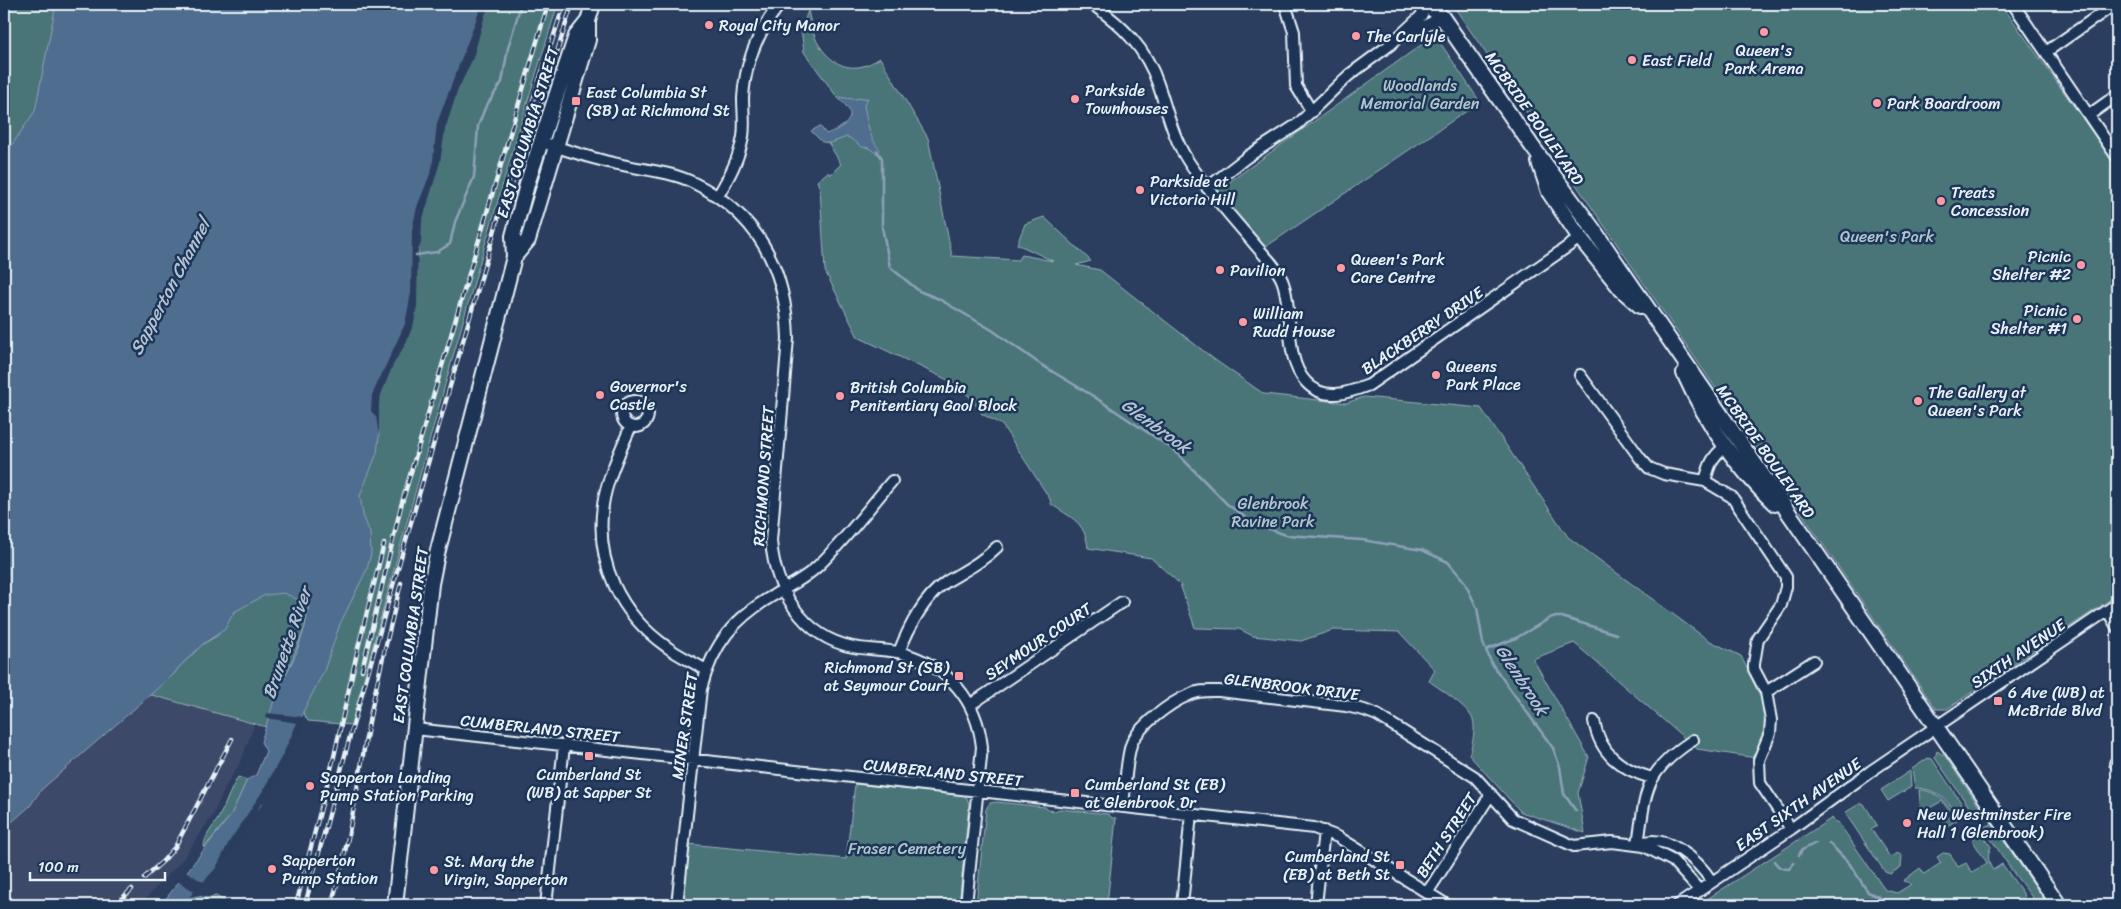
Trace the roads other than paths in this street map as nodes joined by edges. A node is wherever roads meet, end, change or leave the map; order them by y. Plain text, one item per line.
1 (593, 4) edge
2 (780, 4) edge
3 (1092, 4) edge
4 (1285, 4) edge
5 (2013, 4) edge
6 (2116, 4) edge
7 (1434, 8) edge
8 (588, 21) junction
9 (1391, 44) junction
10 (2046, 52) junction
11 (2117, 95) edge
12 (1312, 112) junction
13 (2089, 115) junction
14 (541, 142) junction
15 (556, 146) junction
16 (1534, 150) junction
17 (2117, 157) edge
18 (1207, 188) junction
19 (718, 196) junction
20 (1580, 238) junction
21 (514, 257) junction
22 (1654, 318) junction
23 (1669, 340) junction
24 (1580, 375) dead end
25 (631, 426) dead end
26 (1725, 447) junction
27 (892, 481) dead end
28 (1705, 481) junction
29 (1797, 526) junction
30 (997, 547) dead end
31 (783, 589) junction
32 (1122, 602) dead end
33 (2117, 604) edge
34 (2108, 611) junction
35 (2117, 627) edge
36 (900, 652) junction
37 (1814, 661) dead end
38 (706, 670) junction
39 (1766, 692) junction
40 (970, 705) junction
41 (1594, 721) dead end
42 (1936, 727) junction
43 (415, 729) junction
44 (1693, 740) dead end
45 (564, 746) junction
46 (693, 760) junction
47 (1652, 778) junction
48 (979, 790) junction
49 (1491, 794) junction
50 (1123, 806) junction
51 (1191, 814) junction
52 (1791, 829) junction
53 (1324, 831) junction
54 (1638, 844) junction
55 (1712, 882) junction
56 (1699, 890) junction
57 (1427, 893) junction
58 (396, 905) edge
59 (546, 905) edge
60 (678, 905) edge
61 (966, 905) edge
62 (1182, 905) edge
63 (1316, 905) edge
64 (1448, 905) edge
65 (1678, 905) edge
66 (2059, 905) edge

1 - 8 main road, EAST COLUMBIA STREET
2 - 19 street
3 - 18 street, BLACKBERRY DRIVE
4 - 12 street
5 - 10 street
6 - 10 street
7 - 9 street
7 - 9 street
7 - 16 main road, MCBRIDE BOULEVARD
8 - 14 main road, EAST COLUMBIA STREET
8 - 15 main road, EAST COLUMBIA STREET
9 - 12 street
10 - 13 street
11 - 13 street
12 - 18 street
13 - 17 street
14 - 15 street, RICHMOND STREET
14 - 21 main road, EAST COLUMBIA STREET
15 - 19 street, RICHMOND STREET
15 - 21 main road, EAST COLUMBIA STREET
16 - 20 main road
16 - 22 main road, MCBRIDE BOULEVARD
18 - 20 street, BLACKBERRY DRIVE
19 - 31 street, RICHMOND STREET
20 - 22 main road
21 - 43 main road, EAST COLUMBIA STREET
22 - 23 main road, MCBRIDE BOULEVARD
23 - 26 main road
23 - 29 main road, MCBRIDE BOULEVARD
24 - 28 street
25 - 38 street
26 - 28 street
26 - 29 main road
27 - 31 street, MINER STREET
28 - 39 street
29 - 42 main road, MCBRIDE BOULEVARD
30 - 36 street
31 - 36 street, RICHMOND STREET
31 - 38 street, MINER STREET
32 - 40 street, SEYMOUR COURT
33 - 34 street, SIXTH AVENUE
34 - 35 street
34 - 42 street, SIXTH AVENUE
36 - 40 street, RICHMOND STREET
37 - 39 street
38 - 46 street, MINER STREET
39 - 52 street
40 - 48 street, RICHMOND STREET
41 - 47 street
42 - 52 street, EAST SIXTH AVENUE
42 - 66 main road, MCBRIDE BOULEVARD
43 - 45 street, CUMBERLAND STREET
43 - 58 main road, EAST COLUMBIA STREET
44 - 47 street
45 - 46 street, CUMBERLAND STREET
45 - 59 street
46 - 48 street, CUMBERLAND STREET
46 - 60 street, MINER STREET
47 - 54 street
48 - 50 street, CUMBERLAND STREET
48 - 61 street, RICHMOND STREET
49 - 50 street, GLENBROOK DRIVE
49 - 54 street, GLENBROOK DRIVE
49 - 57 street, BETH STREET
50 - 51 street, CUMBERLAND STREET
51 - 53 street, CUMBERLAND STREET
51 - 62 street
52 - 55 street, EAST SIXTH AVENUE
53 - 57 street, CUMBERLAND STREET
53 - 63 street
54 - 55 street, GLENBROOK DRIVE
54 - 56 street, GLENBROOK DRIVE
55 - 56 street, EAST SIXTH AVENUE
56 - 65 street, EAST SIXTH AVENUE
57 - 64 street, CUMBERLAND STREET

